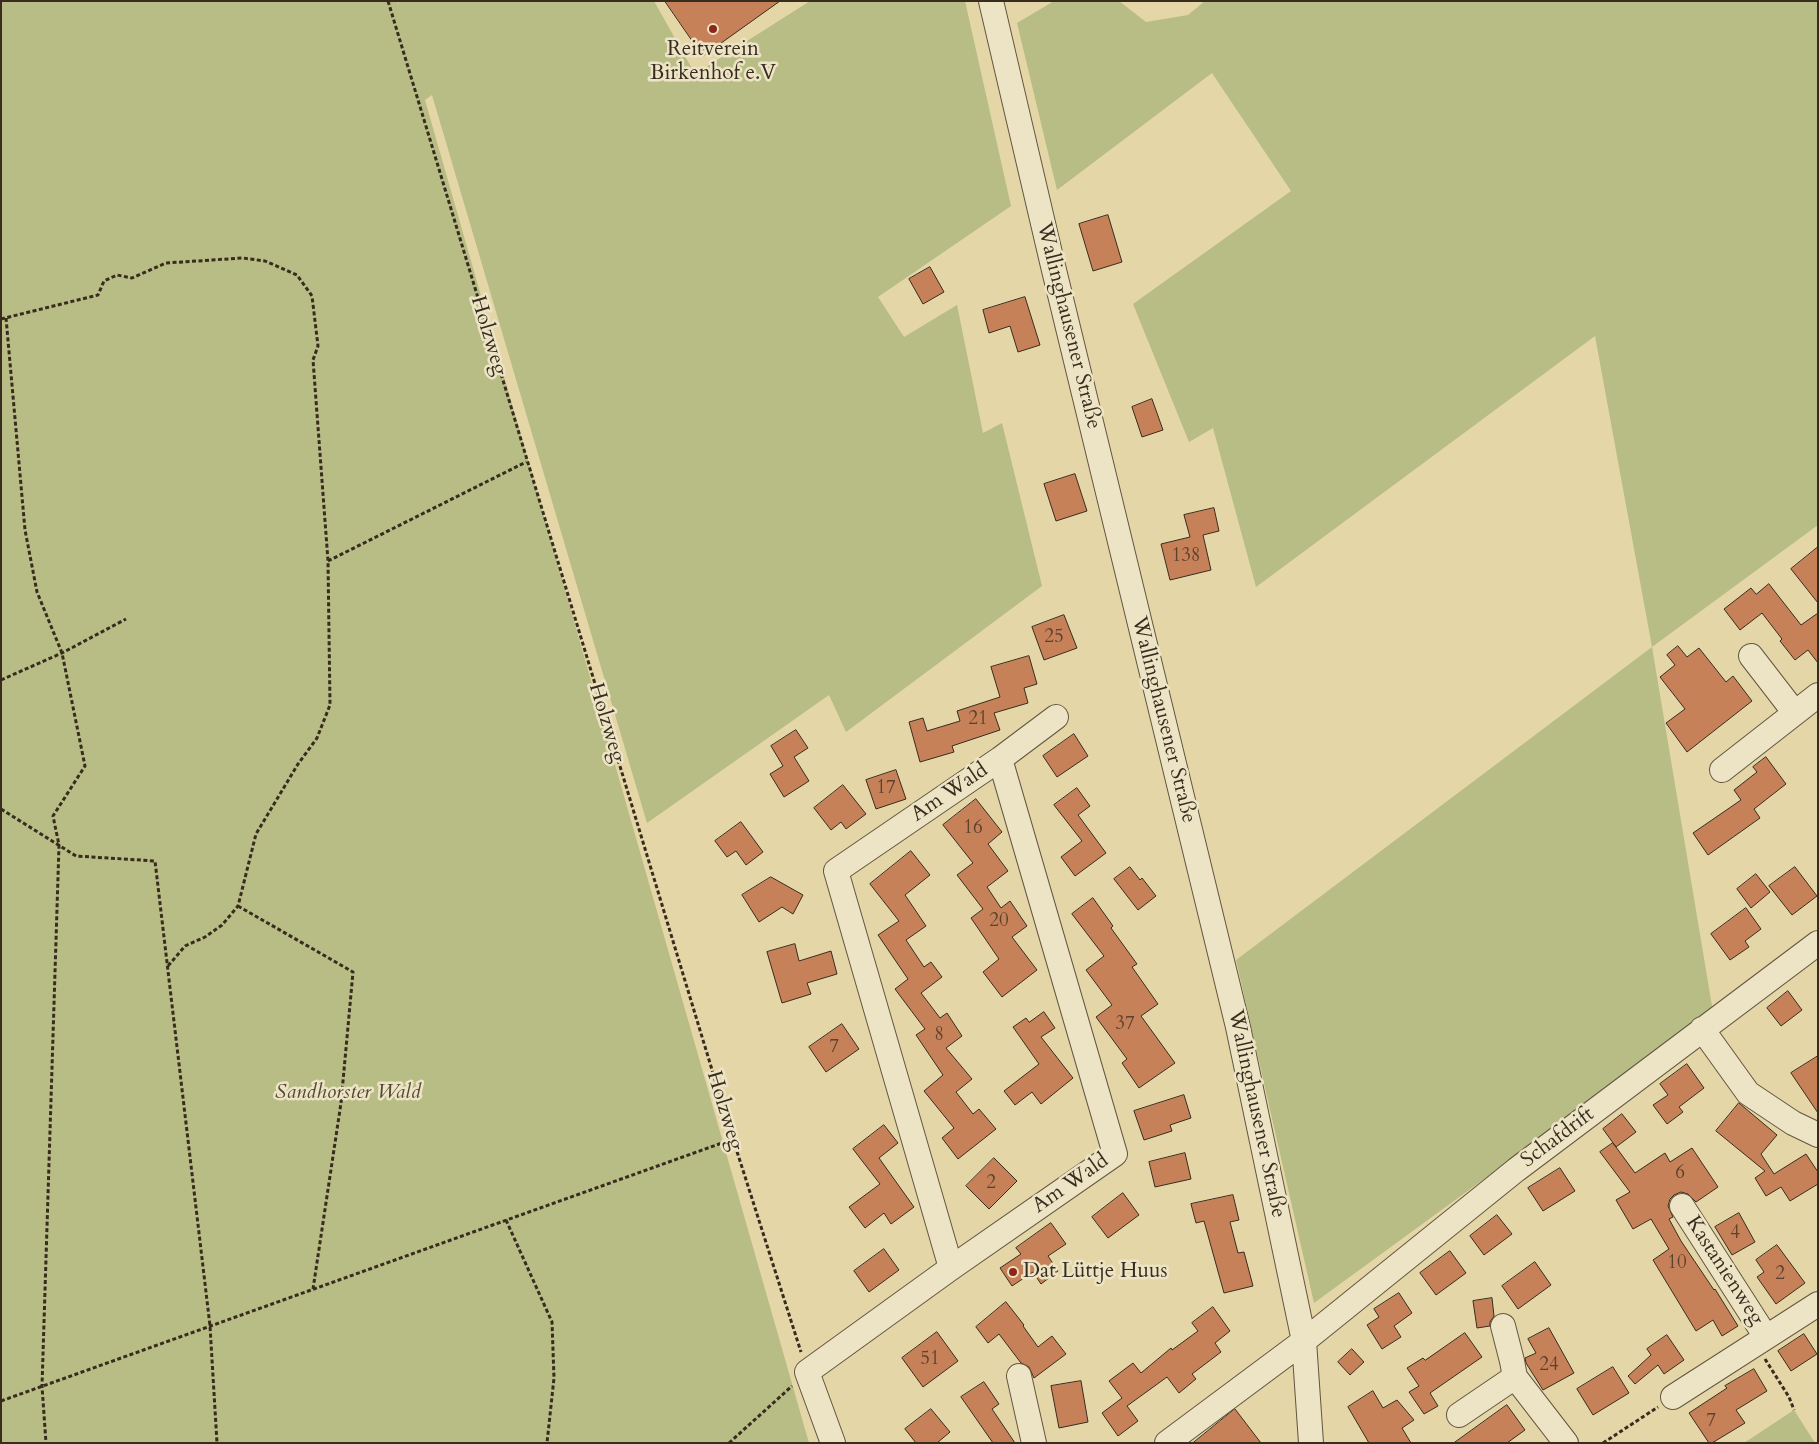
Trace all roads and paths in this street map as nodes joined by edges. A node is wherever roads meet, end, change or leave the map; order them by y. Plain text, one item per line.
1 (388, 1) edge
2 (991, 1) edge
3 (6, 318) junction
4 (1, 319) edge
5 (526, 462) junction
6 (328, 561) junction
7 (126, 619) dead end
8 (62, 653) junction
9 (1751, 656) dead end
10 (1, 680) edge
11 (1818, 695) edge
12 (1795, 713) junction
13 (1056, 717) dead end
14 (1000, 759) junction
15 (1722, 770) dead end
16 (1, 809) edge
17 (59, 845) junction
18 (238, 906) junction
19 (1818, 943) edge
20 (168, 966) junction
21 (1702, 1029) junction
22 (1818, 1135) edge
23 (733, 1139) junction
24 (1682, 1206) dead end
25 (506, 1220) junction
26 (951, 1268) junction
27 (313, 1289) junction
28 (1818, 1304) edge
29 (210, 1326) junction
30 (1503, 1326) dead end
31 (1761, 1340) junction
32 (1304, 1341) junction
33 (807, 1372) junction
34 (1019, 1376) dead end
35 (1514, 1376) junction
36 (42, 1386) junction
37 (1673, 1397) joint
38 (1, 1401) edge
39 (1794, 1410) dead end
40 (1459, 1415) dead end
41 (46, 1443) edge
42 (217, 1443) edge
43 (547, 1443) edge
44 (729, 1443) edge
45 (833, 1443) edge
46 (1034, 1443) edge
47 (1167, 1443) edge
48 (1310, 1443) edge
49 (1566, 1443) edge
50 (1603, 1443) edge

1 - 5 path, Holzweg
2 - 32 street, Wallinghausener Straße
3 - 4 path
3 - 6 path
3 - 8 path
5 - 6 path
5 - 23 path, Holzweg
6 - 18 path
7 - 8 path
8 - 10 path
8 - 17 path
9 - 12 street
11 - 12 street
12 - 15 street
13 - 14 street
14 - 26 street, Am Wald
14 - 26 street, Am Wald
16 - 17 path
17 - 20 path
17 - 36 path
18 - 20 path
18 - 27 path
19 - 21 street, Schafdrift
20 - 29 path
21 - 22 street
21 - 32 street, Schafdrift
23 - 25 path
23 - 33 path, Holzweg
24 - 31 street, Kastanienweg
25 - 27 path
25 - 43 path
26 - 33 street, Am Wald
27 - 29 path
28 - 31 street, Kastanienweg
29 - 36 path
29 - 42 path
30 - 35 street
31 - 37 street, Kastanienweg
31 - 39 path
32 - 47 street, Schafdrift
32 - 48 street, Wallinghausener Straße
33 - 44 path
33 - 45 street
34 - 46 street
35 - 40 street
35 - 49 street
36 - 38 path
36 - 41 path
37 - 50 path

